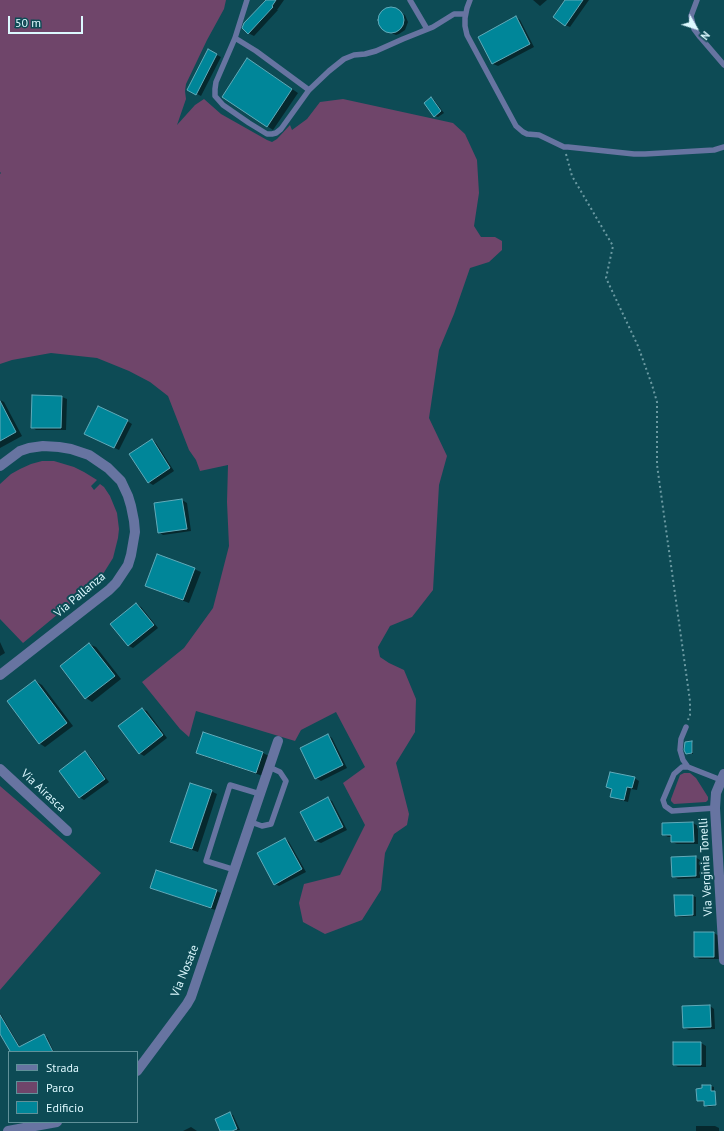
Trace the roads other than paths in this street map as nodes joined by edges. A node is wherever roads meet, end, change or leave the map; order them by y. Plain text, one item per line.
1 (247, 0) edge
2 (410, 0) edge
3 (470, 0) edge
4 (697, 0) edge
5 (465, 14) junction
6 (427, 29) junction
7 (235, 38) junction
8 (724, 65) edge
9 (309, 90) junction
10 (724, 147) edge
11 (0, 466) edge
12 (0, 675) edge
13 (686, 727) road end
14 (278, 741) dead end
15 (269, 767) junction
16 (688, 767) junction
17 (0, 769) edge
18 (723, 777) edge
19 (260, 794) junction
20 (715, 808) junction
21 (251, 822) junction
22 (67, 831) dead end
23 (235, 870) junction
24 (724, 960) edge
25 (138, 1069) edge
26 (52, 1123) edge
27 (8, 1131) edge

1 - 7 lane
2 - 6 lane
3 - 5 lane
4 - 8 lane
5 - 6 lane
5 - 10 lane
6 - 9 lane
7 - 9 lane
7 - 9 lane
11 - 12 street, Via Pallanza
13 - 16 lane
14 - 15 street, Via Nosate
15 - 19 street, Via Nosate
15 - 21 lane
16 - 18 lane
16 - 20 lane
17 - 22 street, Via Airasca
18 - 20 street, Via Verginia Tonelli
19 - 21 street, Via Nosate
19 - 23 lane
20 - 24 street, Via Verginia Tonelli
21 - 23 street, Via Nosate
23 - 25 street, Via Nosate
26 - 27 street

